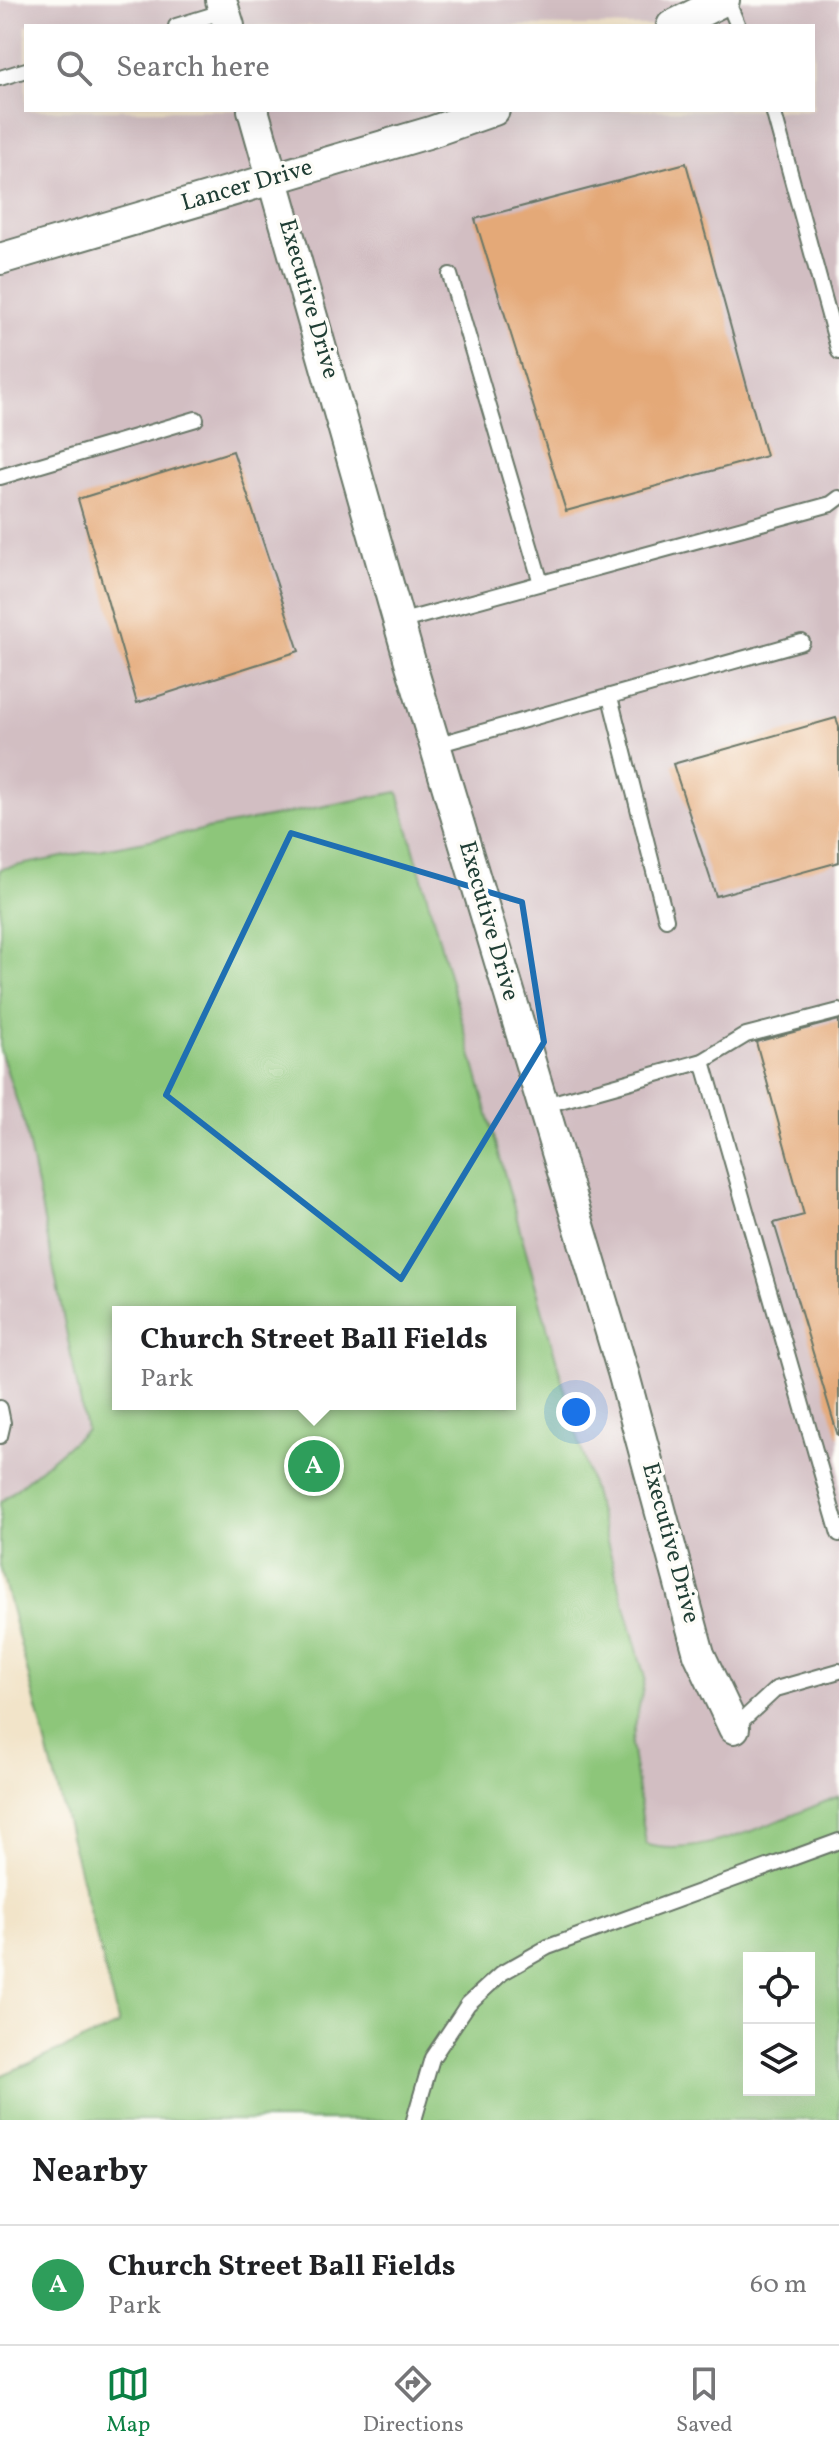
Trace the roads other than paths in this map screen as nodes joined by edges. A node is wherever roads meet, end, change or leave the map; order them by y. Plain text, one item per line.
1 (717, 2) edge
2 (225, 12) edge
3 (183, 24) edge
4 (676, 24) edge
5 (736, 24) edge
6 (24, 71) edge
7 (0, 78) edge
8 (254, 112) edge
9 (488, 112) edge
10 (774, 112) edge
11 (273, 179) junction
12 (0, 259) edge
13 (450, 275) dead end
14 (839, 352) edge
15 (196, 419) dead end
16 (0, 477) edge
17 (839, 498) edge
18 (541, 583) junction
19 (399, 622) junction
20 (802, 642) dead end
21 (610, 697) junction
22 (436, 745) junction
23 (666, 919) dead end
24 (839, 1011) edge
25 (703, 1061) junction
26 (542, 1106) junction
27 (0, 1408) edge
28 (0, 1436) edge
29 (839, 1534) edge
30 (839, 1671) edge
31 (734, 1728) joint
32 (839, 1841) edge
33 (414, 2120) edge

1 - 4 street
1 - 5 lane
2 - 3 lane
6 - 7 lane
8 - 11 street, Executive Drive
9 - 11 street, Lancer Drive
10 - 14 lane
11 - 12 street, Lancer Drive
11 - 19 street, Executive Drive
13 - 18 lane
15 - 16 lane
17 - 18 lane
18 - 19 lane
19 - 22 street, Executive Drive
20 - 21 lane
21 - 22 lane
21 - 23 lane
22 - 26 street, Executive Drive
24 - 25 lane
25 - 26 lane
25 - 29 lane
26 - 31 street, Executive Drive
27 - 28 lane
30 - 31 lane
32 - 33 lane

